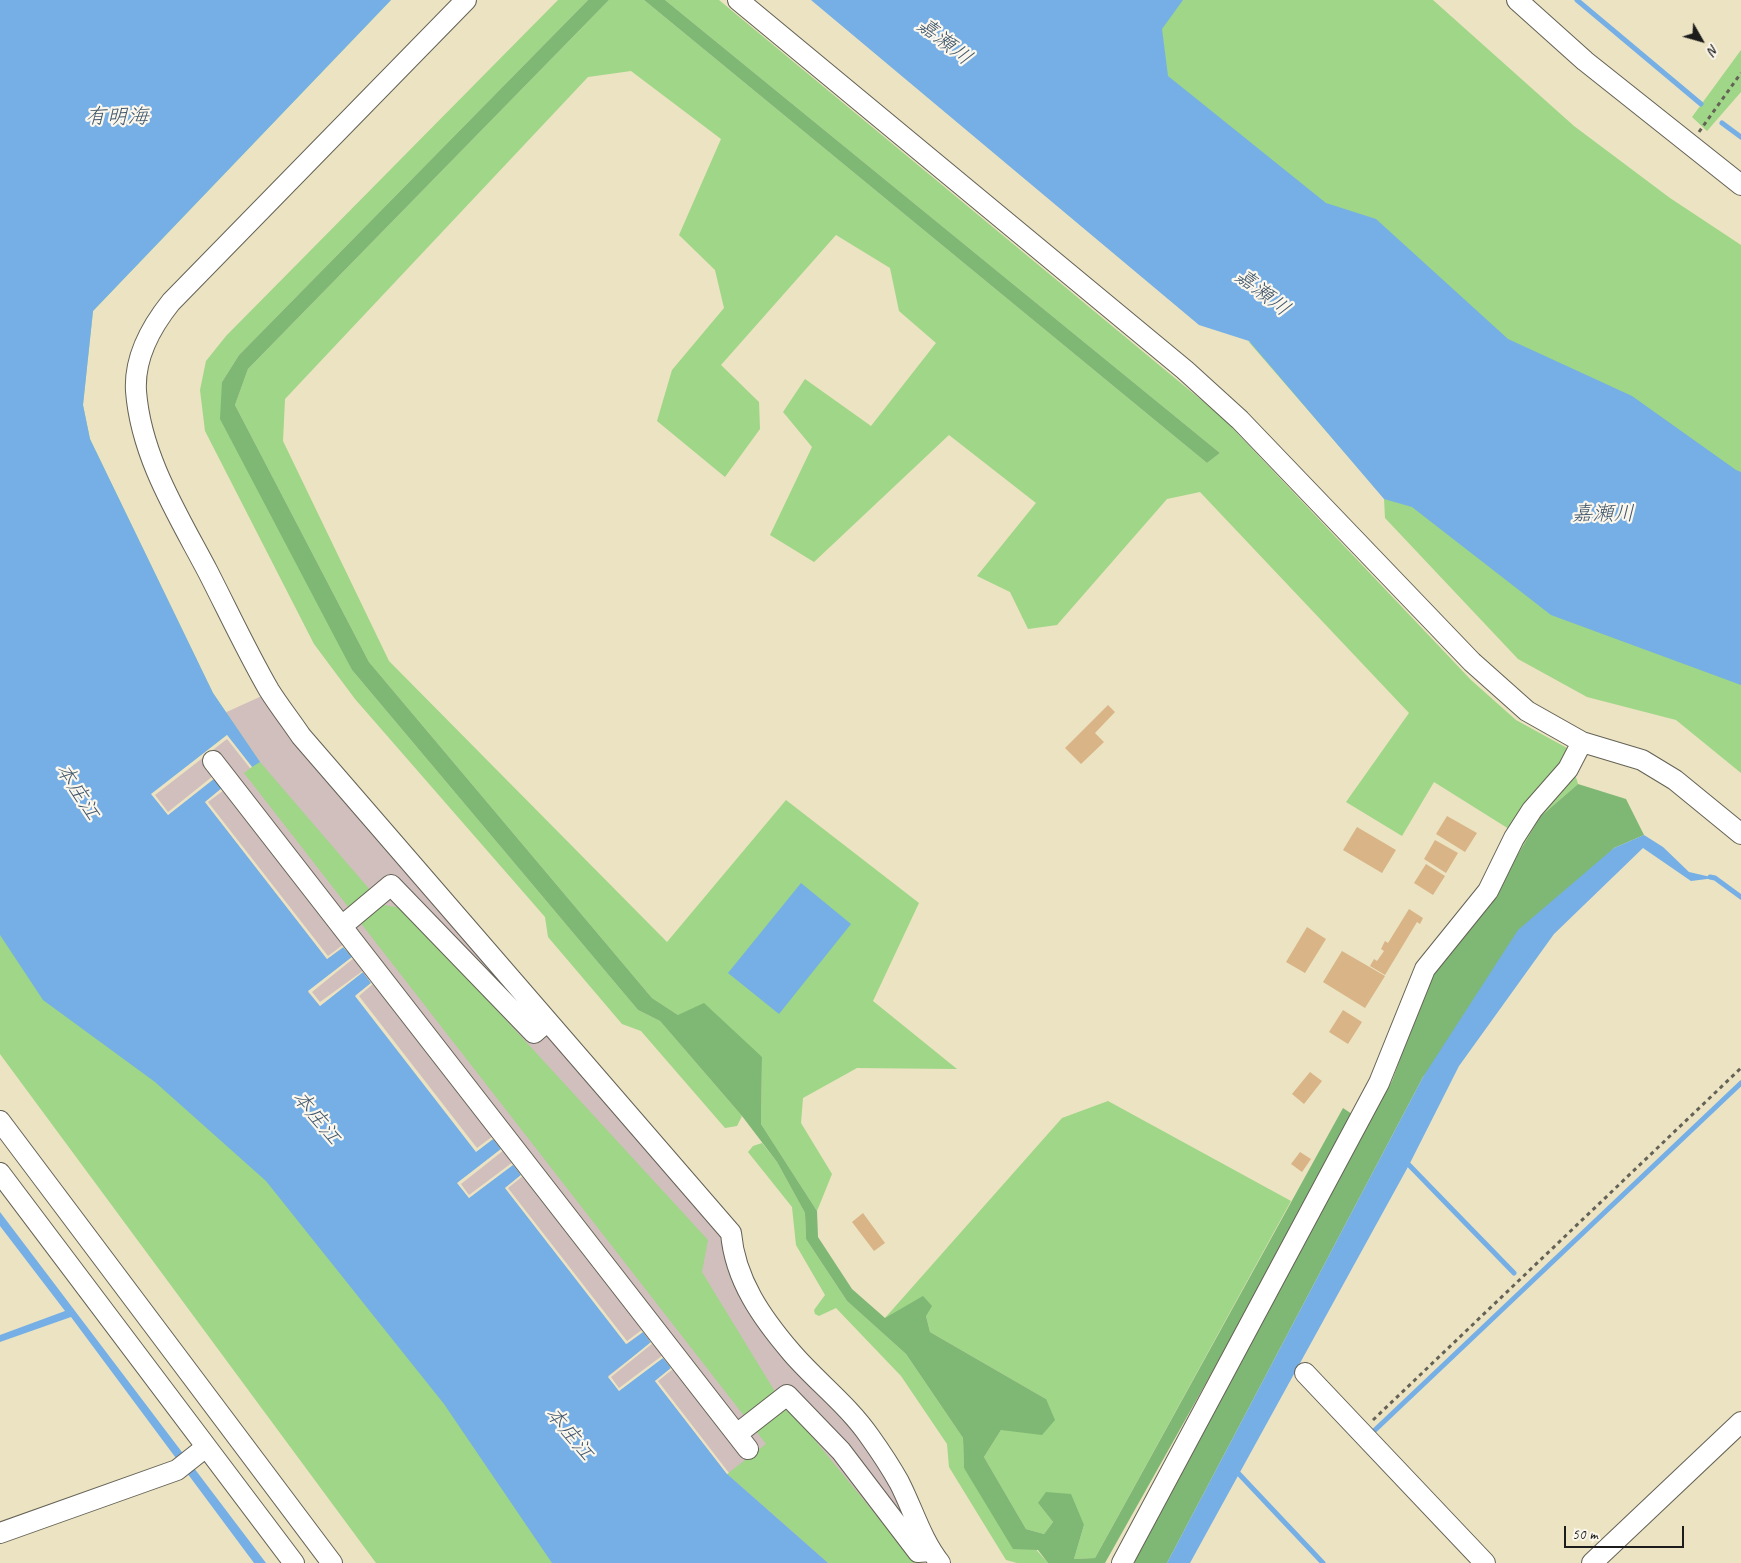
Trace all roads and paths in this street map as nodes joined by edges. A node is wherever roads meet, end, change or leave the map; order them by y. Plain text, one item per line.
1 (466, 0) edge
2 (738, 0) edge
3 (1517, 0) edge
4 (1741, 74) edge
5 (1690, 146) junction
6 (1741, 185) edge
7 (1582, 742) junction
8 (213, 761) dead end
9 (1741, 834) edge
10 (342, 926) junction
11 (542, 1026) dead end
12 (1741, 1068) edge
13 (0, 1121) edge
14 (0, 1172) edge
15 (1305, 1373) dead end
16 (1741, 1422) edge
17 (1361, 1432) junction
18 (200, 1452) junction
19 (0, 1533) edge
20 (935, 1557) edge
21 (294, 1563) edge
22 (332, 1563) edge
23 (1122, 1563) edge
24 (1485, 1563) edge
25 (1592, 1563) edge

1 - 20 street
2 - 7 street
3 - 5 street
4 - 5 path
5 - 6 street
7 - 9 street
7 - 23 street
8 - 10 street
10 - 11 street
10 - 20 street
12 - 17 path
13 - 22 street
14 - 18 street
15 - 17 street
16 - 25 street
17 - 24 street
18 - 19 street
18 - 21 street

